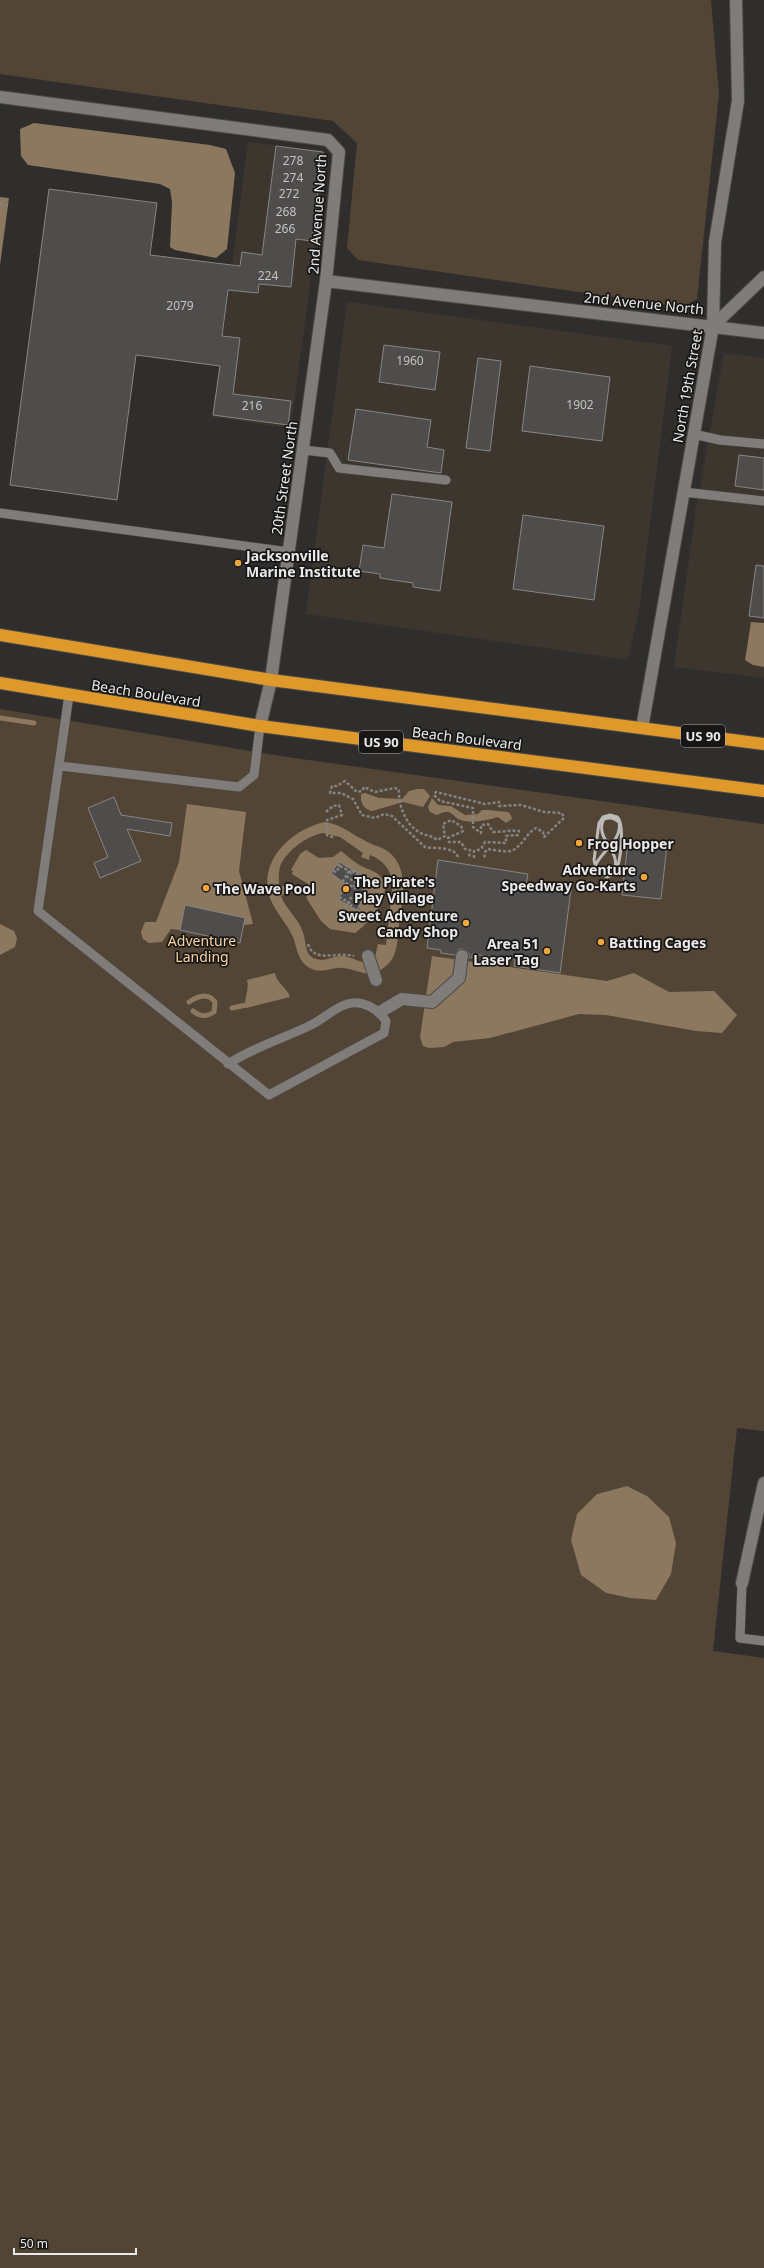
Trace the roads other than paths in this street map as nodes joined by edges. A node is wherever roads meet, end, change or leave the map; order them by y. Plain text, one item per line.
1 (736, 0) edge
2 (0, 98) edge
3 (764, 277) edge
4 (326, 281) junction
5 (713, 326) junction
6 (764, 333) edge
7 (693, 434) junction
8 (764, 444) edge
9 (303, 450) junction
10 (446, 480) dead end
11 (683, 492) junction
12 (764, 501) edge
13 (0, 513) edge
14 (289, 552) junction
15 (0, 635) edge
16 (271, 680) junction
17 (0, 683) edge
18 (70, 695) junction
19 (260, 726) junction
20 (642, 728) junction
21 (764, 744) edge
22 (60, 766) junction
23 (764, 791) edge
24 (363, 956) road end
25 (462, 956) dead end
26 (376, 980) dead end
27 (380, 1012) junction
28 (228, 1064) junction
29 (764, 1483) edge
30 (742, 1584) joint
31 (764, 1641) edge

1 - 5 street, North 19th Street
2 - 4 street, 2nd Avenue North
3 - 5 street
4 - 5 street, 2nd Avenue North
4 - 9 street, 20th Street North
5 - 6 street, 2nd Avenue North
5 - 7 street, North 19th Street
7 - 8 lane
7 - 11 street, North 19th Street
9 - 10 lane
9 - 14 street, 20th Street North
11 - 12 lane
11 - 20 street, North 19th Street
13 - 14 lane
14 - 16 street, 20th Street North
15 - 16 highway, US 90
16 - 19 street, 20th Street North
16 - 20 highway, US 90
17 - 18 highway, Beach Boulevard / US 90
18 - 19 highway, Beach Boulevard / US 90
18 - 22 lane
19 - 22 lane
19 - 23 highway, Beach Boulevard / US 90
20 - 21 highway, US 90
22 - 28 lane
24 - 26 street
25 - 27 street
27 - 28 lane
27 - 28 lane
29 - 30 street
30 - 31 lane

